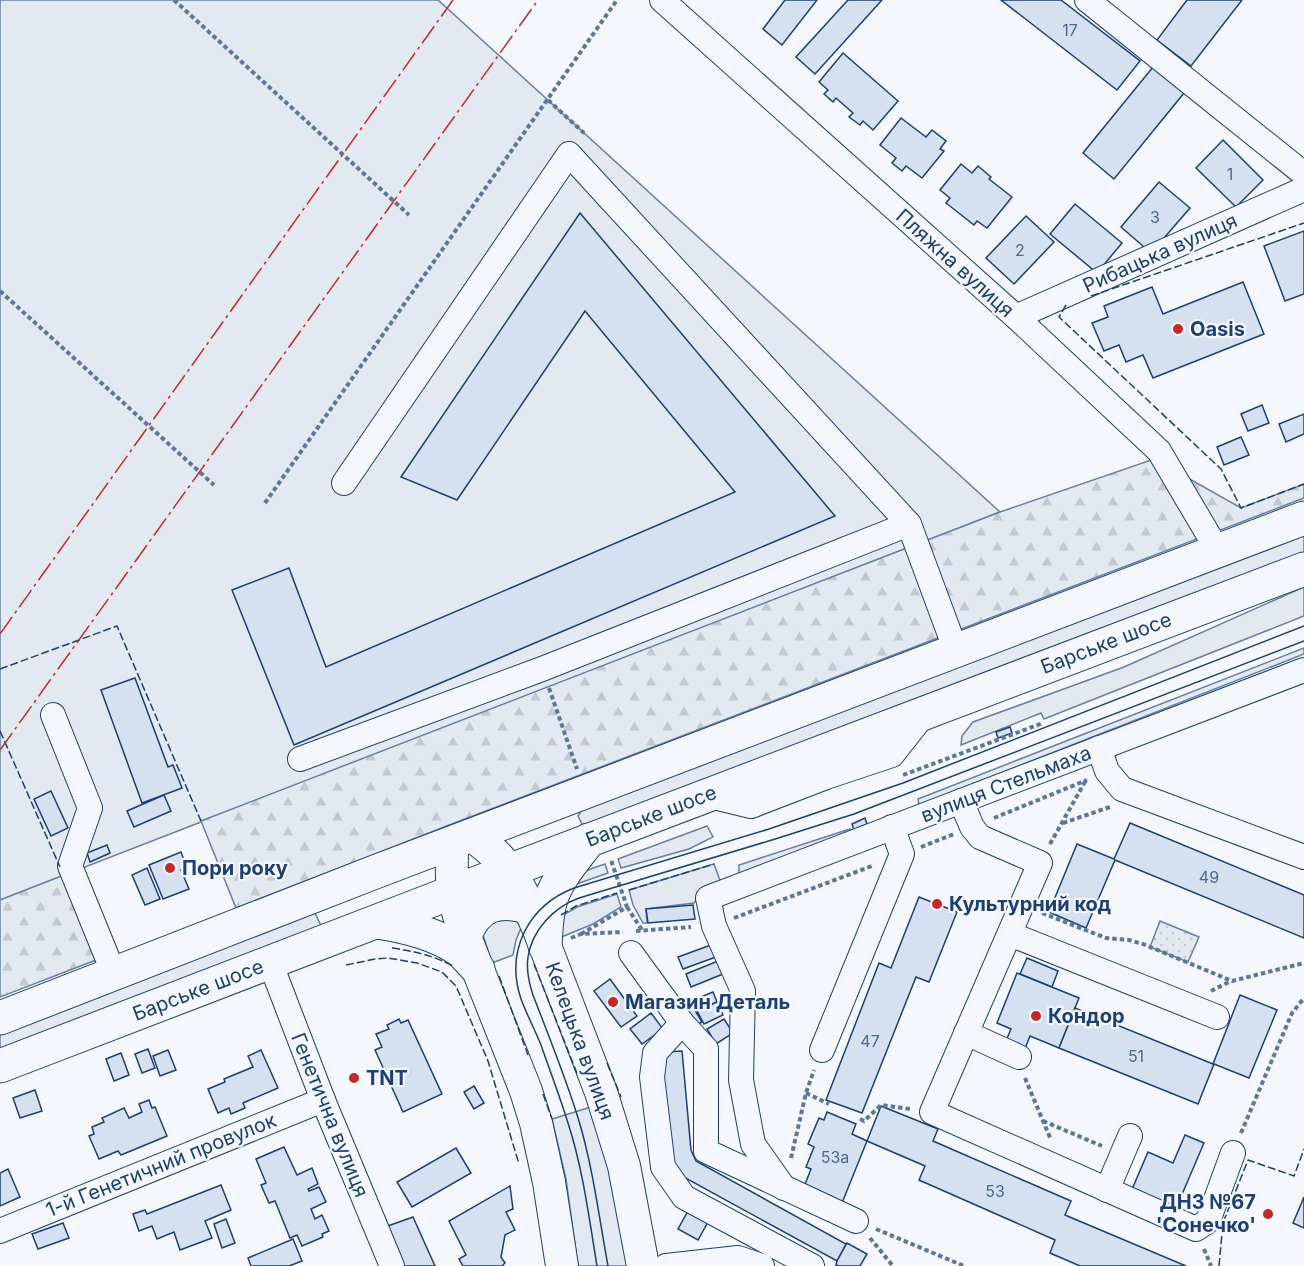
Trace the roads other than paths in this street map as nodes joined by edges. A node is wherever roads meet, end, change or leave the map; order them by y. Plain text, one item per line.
1 (662, 0) edge
2 (1087, 0) edge
3 (1304, 174) edge
4 (1304, 189) edge
5 (1016, 316) junction
6 (344, 483) dead end
7 (1304, 518) edge
8 (909, 524) junction
9 (1218, 551) junction
10 (1304, 569) edge
11 (956, 651) junction
12 (1304, 670) edge
13 (53, 715) dead end
14 (1100, 748) junction
15 (300, 759) dead end
16 (574, 797) junction
17 (961, 801) junction
18 (892, 827) junction
19 (463, 840) junction
20 (589, 840) junction
21 (1304, 857) edge
22 (509, 872) junction
23 (375, 873) junction
24 (453, 891) junction
25 (530, 908) junction
26 (383, 919) junction
27 (1010, 934) junction
28 (465, 937) junction
29 (545, 946) junction
30 (631, 953) dead end
31 (270, 962) junction
32 (478, 969) junction
33 (114, 974) junction
34 (1217, 1017) dead end
35 (0, 1018) edge
36 (682, 1023) junction
37 (966, 1033) junction
38 (706, 1049) junction
39 (822, 1050) road end
40 (1019, 1057) road end
41 (0, 1066) edge
42 (741, 1080) junction
43 (323, 1100) junction
44 (1126, 1145) road end
45 (1233, 1153) road end
46 (784, 1188) junction
47 (1107, 1190) junction
48 (856, 1221) road end
49 (0, 1231) edge
50 (392, 1266) edge
51 (562, 1266) edge
52 (643, 1266) edge
53 (666, 1266) edge
54 (762, 1266) edge
55 (812, 1266) edge

1 - 5 street, Пляжна вулиця
2 - 3 street
4 - 5 street, Рибацька вулиця
5 - 9 street, Пляжна вулиця
6 - 8 street
7 - 9 highway
8 - 11 street
8 - 15 street
9 - 11 highway
10 - 20 highway, Барське шосе
11 - 16 highway
12 - 14 street, вулиця Стельмаха
13 - 33 street
14 - 17 street, вулиця Стельмаха
14 - 21 street
16 - 19 highway
16 - 20 highway
17 - 18 street, вулиця Стельмаха
17 - 27 street
18 - 39 street
18 - 42 street, вулиця Стельмаха
19 - 22 main road, Келецька вулиця
19 - 23 highway
19 - 24 main road
20 - 22 highway, Барське шосе
20 - 29 highway
22 - 24 highway, Барське шосе
22 - 25 main road, Келецька вулиця
23 - 26 highway
23 - 33 highway
24 - 26 highway, Барське шосе
24 - 28 main road
25 - 28 main road
25 - 29 main road, Келецька вулиця
26 - 31 highway, Барське шосе
26 - 32 highway
27 - 34 street
27 - 37 street
28 - 32 main road
29 - 52 main road, Келецька вулиця
30 - 36 street
31 - 41 highway, Барське шосе
31 - 43 street, Генетична вулиця
32 - 51 main road
33 - 35 highway
36 - 38 street
36 - 55 street
37 - 40 street
37 - 47 street
38 - 42 street
38 - 46 street
42 - 46 street
43 - 49 street, 1-й Генетичний провулок
43 - 50 street, Генетична вулиця
44 - 47 street
45 - 47 street
46 - 48 street
53 - 54 street

